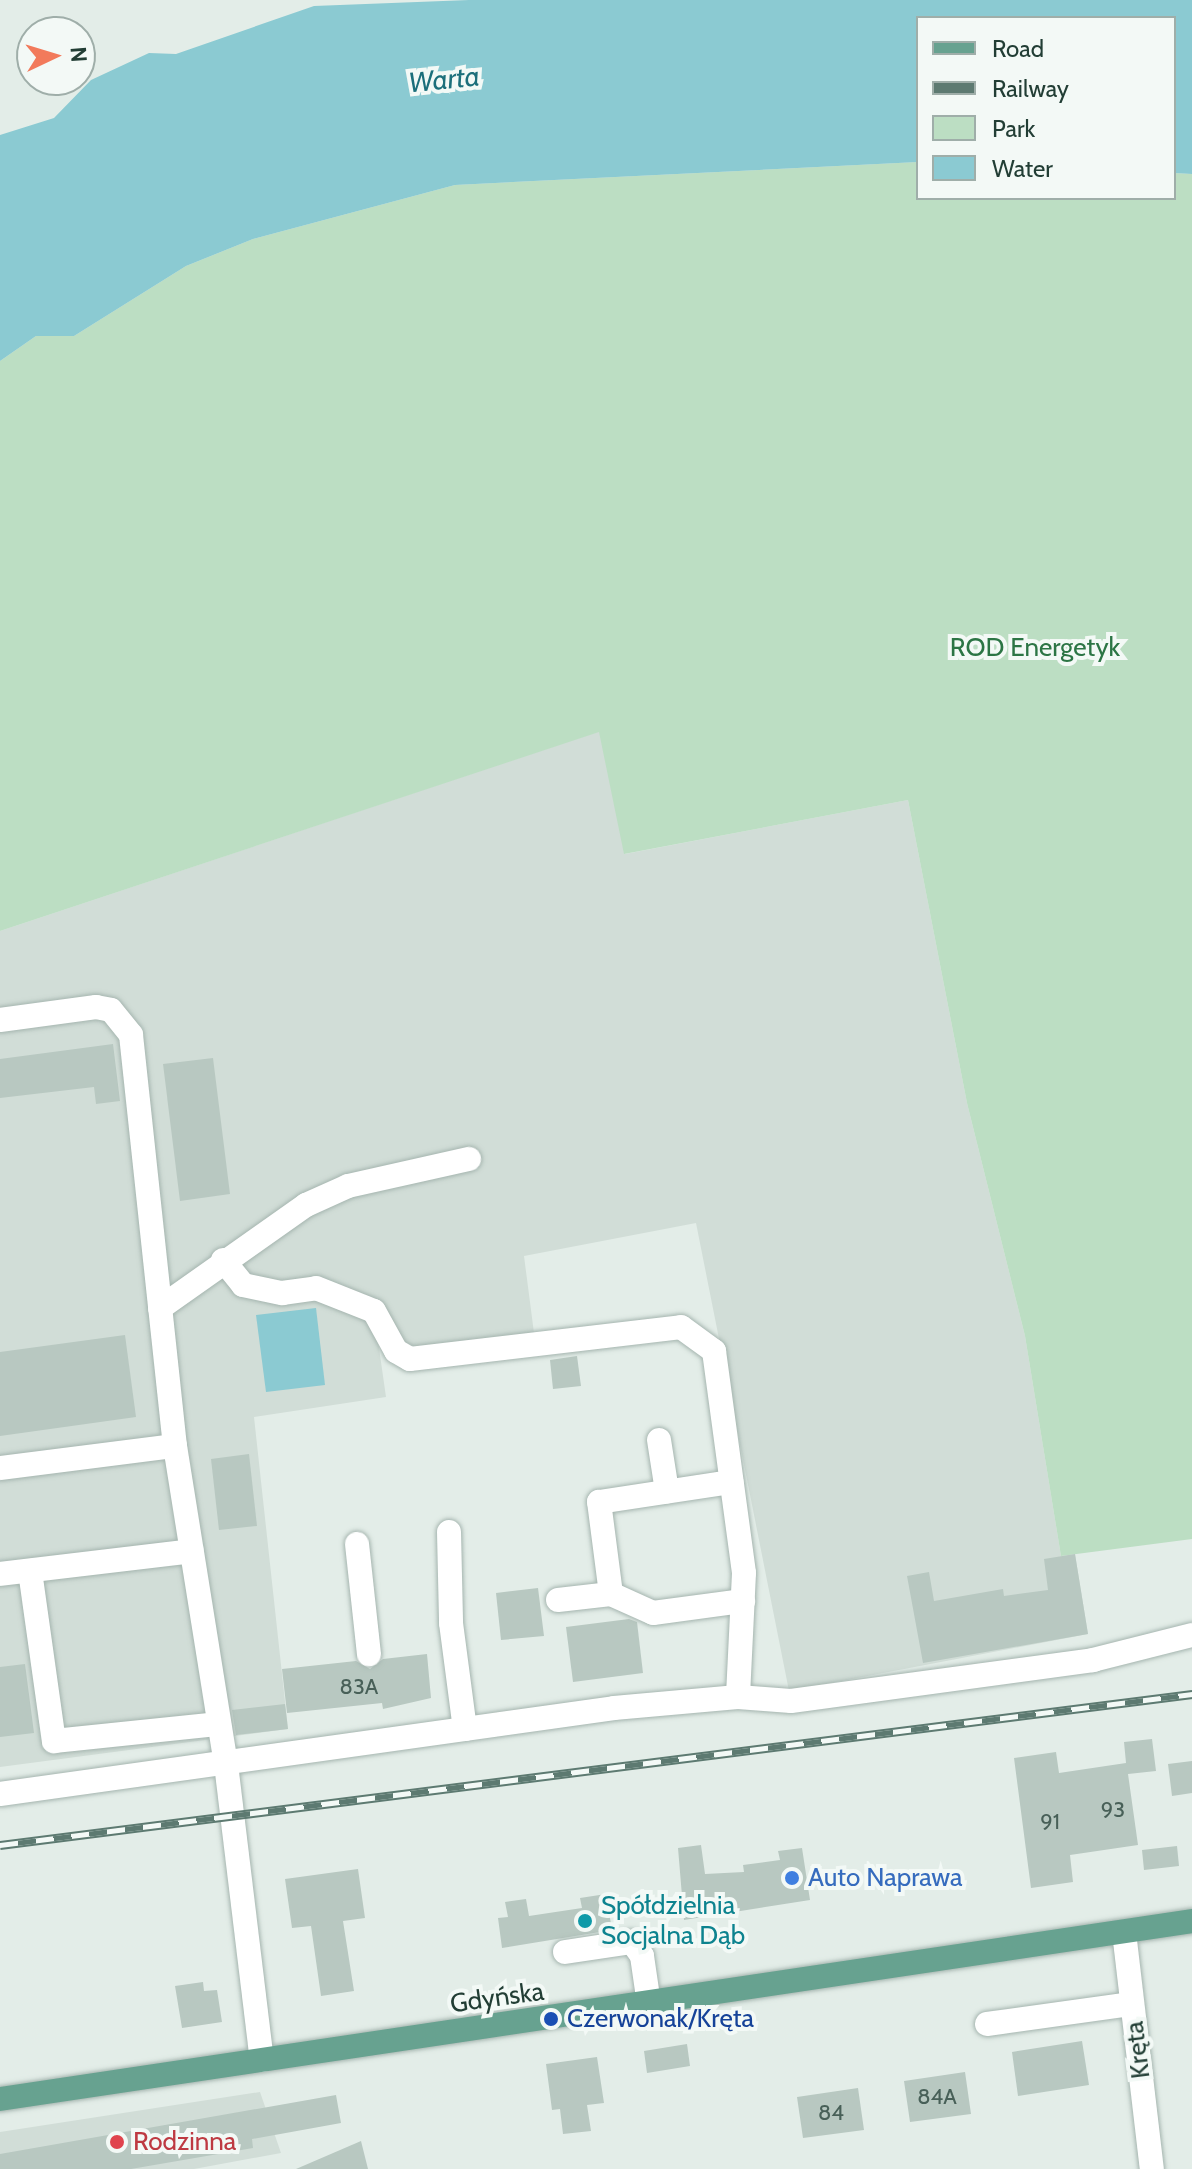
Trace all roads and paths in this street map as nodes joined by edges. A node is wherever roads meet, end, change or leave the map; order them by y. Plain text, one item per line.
1 (0, 1020) edge
2 (469, 1159) dead end
3 (223, 1260) junction
4 (160, 1308) junction
5 (659, 1440) dead end
6 (175, 1446) junction
7 (0, 1468) edge
8 (732, 1482) junction
9 (667, 1491) junction
10 (449, 1532) dead end
11 (357, 1544) dead end
12 (192, 1551) junction
13 (30, 1571) junction
14 (0, 1574) edge
15 (611, 1594) junction
16 (558, 1600) dead end
17 (743, 1601) junction
18 (1192, 1635) edge
19 (369, 1654) dead end
20 (738, 1697) junction
21 (219, 1724) junction
22 (465, 1729) junction
23 (226, 1764) junction
24 (0, 1794) edge
25 (1192, 1921) edge
26 (1124, 1932) junction
27 (565, 1952) dead end
28 (649, 2004) junction
29 (1132, 2004) junction
30 (987, 2024) dead end
31 (262, 2060) junction
32 (0, 2099) edge
33 (1152, 2169) edge

1 - 4 street
2 - 3 street
3 - 4 street
3 - 8 street
4 - 6 street
5 - 9 street
6 - 7 street
6 - 12 street
8 - 9 street
8 - 17 street
9 - 15 street
10 - 22 street
11 - 19 street
12 - 13 street
12 - 21 street
13 - 14 street
13 - 21 street
15 - 16 street
15 - 17 street
17 - 20 street
18 - 20 street
20 - 22 street
21 - 23 street
22 - 23 street
23 - 24 street
23 - 31 street
25 - 26 main road, Gdyńska
26 - 28 main road, Gdyńska
26 - 29 street, Kręta
27 - 28 street
28 - 31 main road, Gdyńska
29 - 30 street
29 - 33 street, Kręta
31 - 32 main road, Gdyńska

